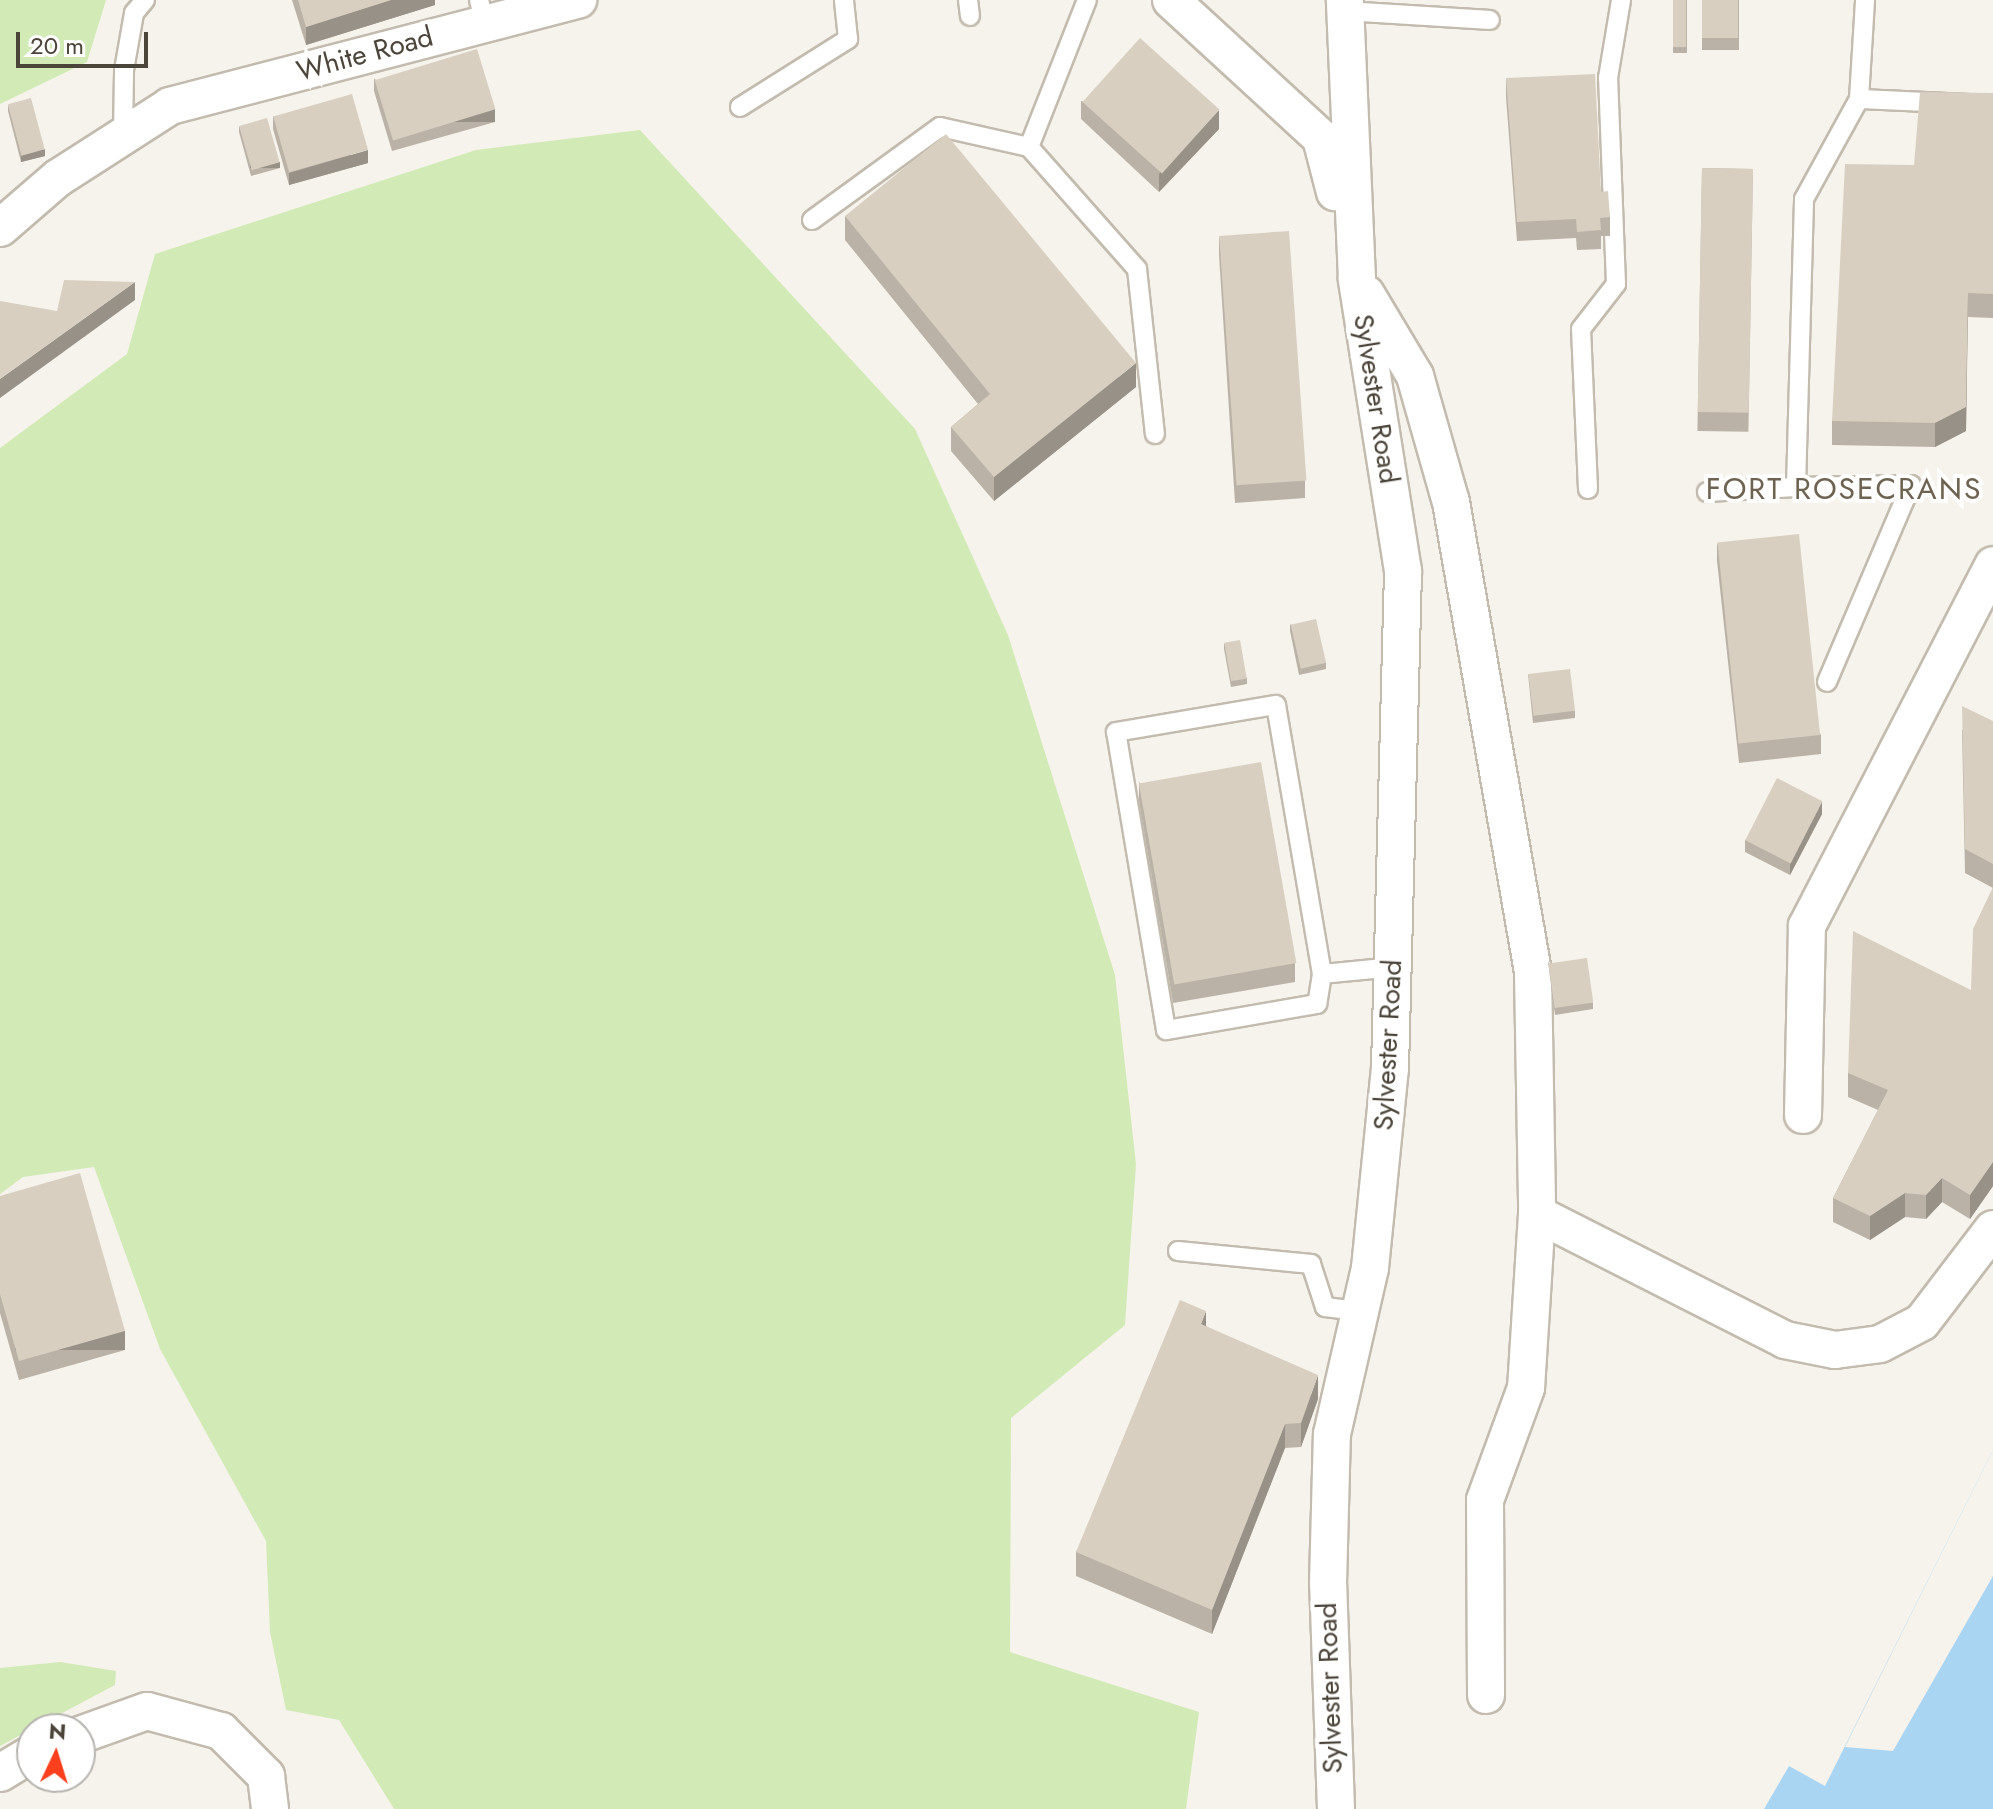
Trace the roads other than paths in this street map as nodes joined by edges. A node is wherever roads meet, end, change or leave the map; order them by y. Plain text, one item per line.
1 (145, 0) edge
2 (578, 0) edge
3 (844, 0) edge
4 (1087, 0) edge
5 (1171, 0) edge
6 (1621, 0) edge
7 (1865, 0) edge
8 (1345, 5) edge
9 (481, 10) edge
10 (1490, 20) dead end
11 (1859, 99) junction
12 (1993, 105) edge
13 (740, 107) dead end
14 (123, 136) junction
15 (1029, 147) junction
16 (812, 220) dead end
17 (0, 228) edge
18 (1357, 279) junction
19 (1155, 434) dead end
20 (1796, 487) junction
21 (1588, 489) dead end
22 (1707, 492) dead end
23 (1993, 565) edge
24 (1827, 682) dead end
25 (1393, 967) junction
26 (1322, 974) junction
27 (1803, 1115) dead end
28 (1537, 1214) junction
29 (1993, 1229) edge
30 (1178, 1251) dead end
31 (1360, 1311) junction
32 (1486, 1695) dead end
33 (96, 1729) edge
34 (270, 1809) edge
35 (1336, 1809) edge

1 - 14 lane
2 - 9 street, White Road
3 - 13 lane
4 - 15 lane
5 - 18 street, Sylvester Road
6 - 21 lane
7 - 11 lane
8 - 10 lane
8 - 18 street, Sylvester Road
9 - 14 street, White Road
11 - 12 lane
11 - 20 lane
14 - 17 street, White Road
15 - 16 lane
15 - 19 lane
18 - 25 street, Sylvester Road
18 - 28 street
20 - 22 lane
20 - 24 lane
23 - 27 street
25 - 26 lane
25 - 31 street, Sylvester Road
26 - 26 lane
28 - 29 street
28 - 32 street
30 - 31 lane
31 - 35 street, Sylvester Road
33 - 34 street

